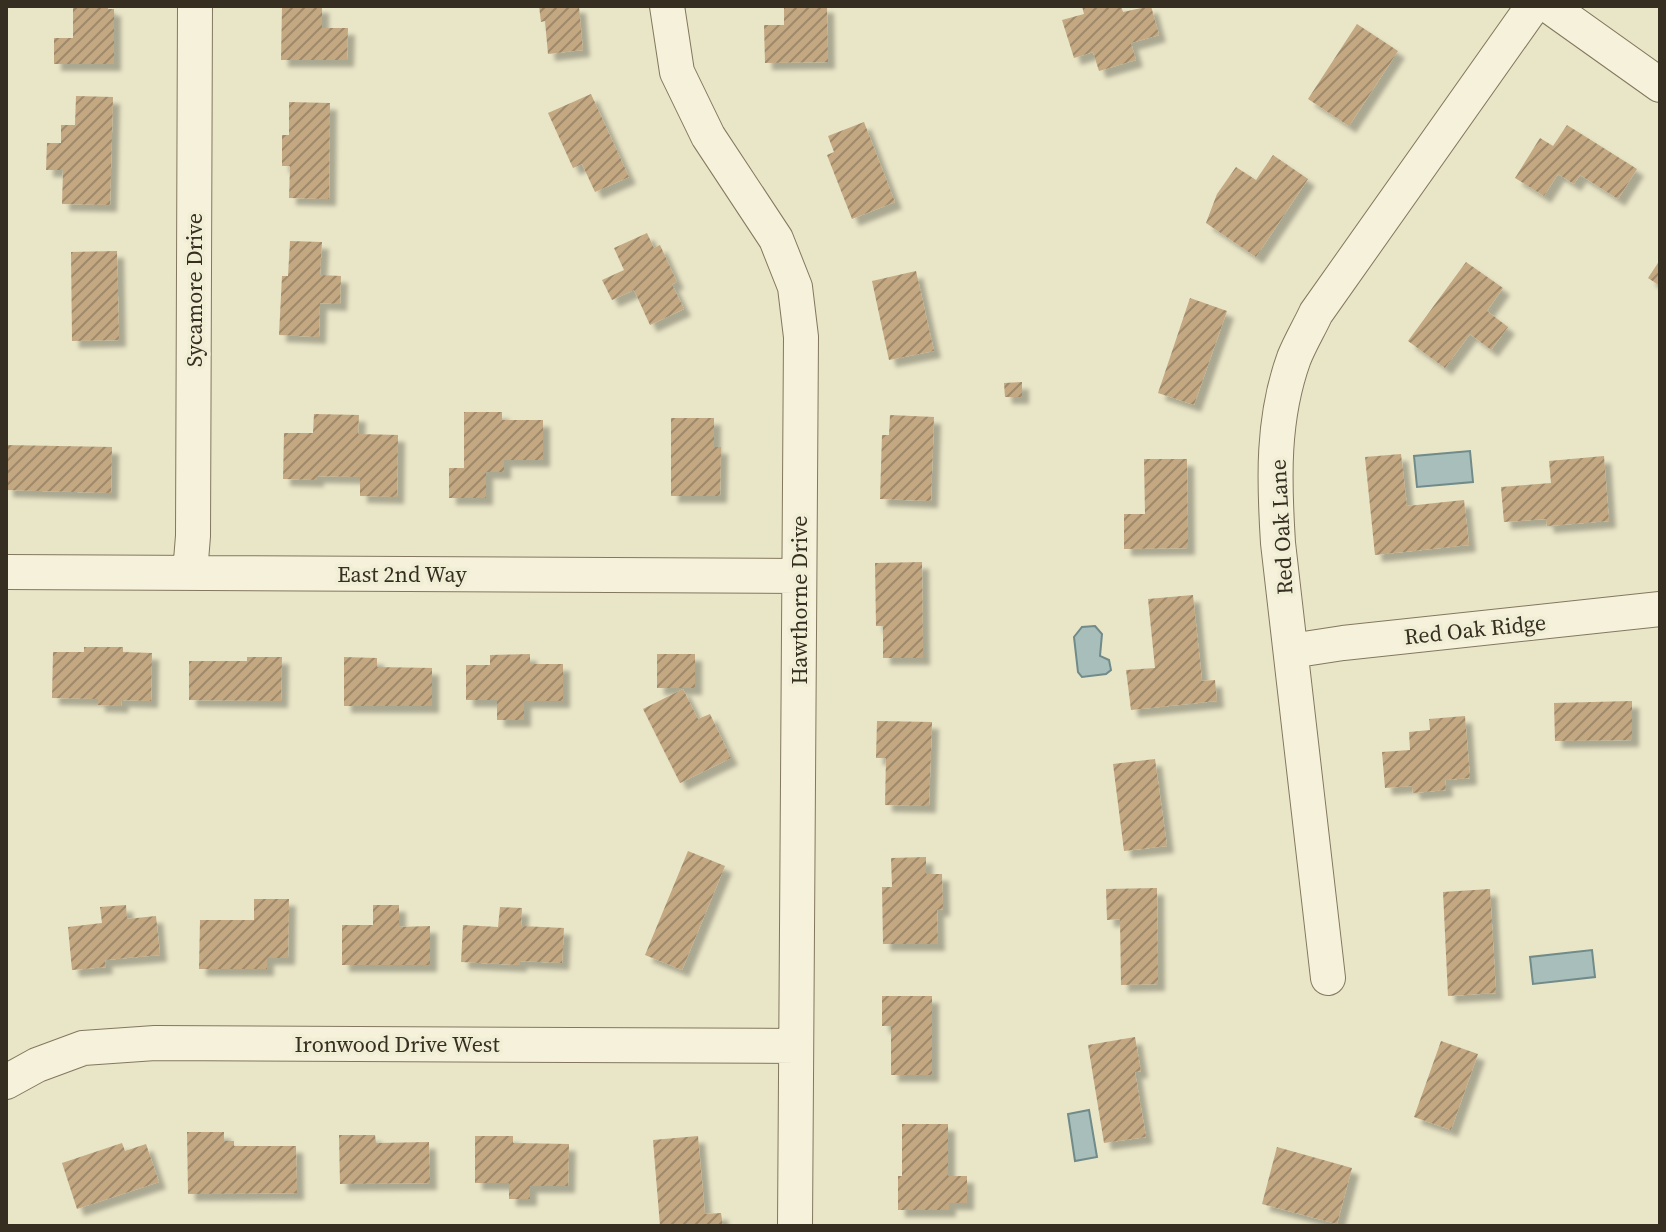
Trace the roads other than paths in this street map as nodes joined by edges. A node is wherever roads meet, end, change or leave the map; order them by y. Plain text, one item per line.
1 (195, 6) edge
2 (667, 6) edge
3 (1533, 6) edge
4 (1549, 6) edge
5 (1660, 85) edge
6 (6, 572) edge
7 (190, 573) junction
8 (799, 576) junction
9 (1660, 609) edge
10 (1291, 651) junction
11 (1328, 978) dead end
12 (796, 1046) junction
13 (6, 1082) edge
14 (795, 1226) edge

1 - 7 street, Sycamore Drive
2 - 8 street, Hawthorne Drive
3 - 10 street, Red Oak Lane
4 - 5 street
6 - 7 street, East 2nd Way
7 - 8 street, East 2nd Way
8 - 12 street, Hawthorne Drive
9 - 10 street, Red Oak Ridge
10 - 11 street, Red Oak Lane
12 - 13 street, Ironwood Drive West
12 - 14 street, Hawthorne Drive

